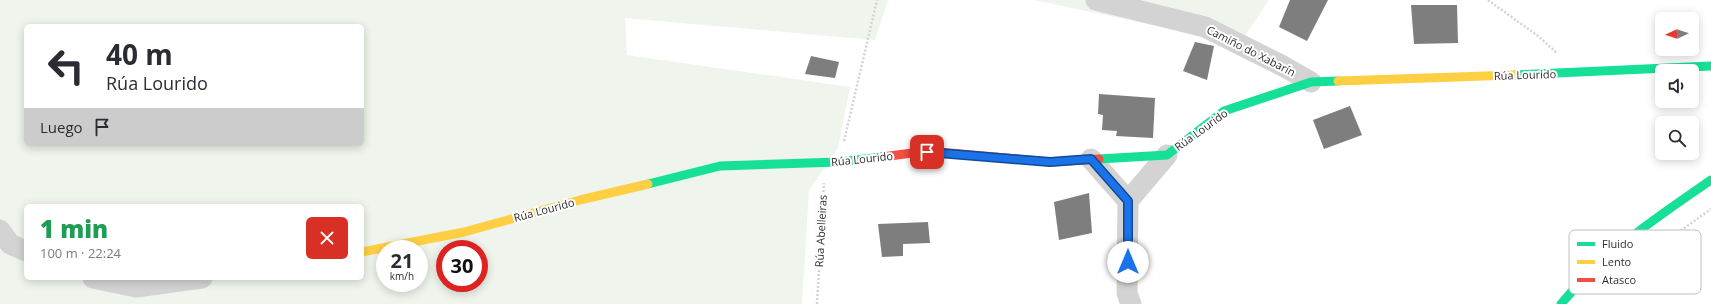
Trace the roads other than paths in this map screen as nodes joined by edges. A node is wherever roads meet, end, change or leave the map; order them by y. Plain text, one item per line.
1 (1096, 0) edge
2 (1711, 66) edge
3 (1311, 82) junction
4 (1167, 155) junction
5 (1091, 159) junction
6 (1711, 180) edge
7 (1128, 201) junction
8 (0, 230) edge
9 (1641, 230) edge
10 (24, 250) edge
11 (364, 252) edge
12 (102, 280) edge
13 (187, 280) edge
14 (1569, 293) edge
15 (1131, 304) edge
16 (1561, 304) edge

1 - 3 street, Camiño do Xabarín
2 - 3 street, Rúa Lourido
3 - 4 street, Rúa Lourido
4 - 5 street, Rúa Lourido
4 - 7 street
5 - 7 street
5 - 11 street, Rúa Lourido
6 - 9 street
7 - 15 street
8 - 10 street
12 - 13 street
14 - 16 street

